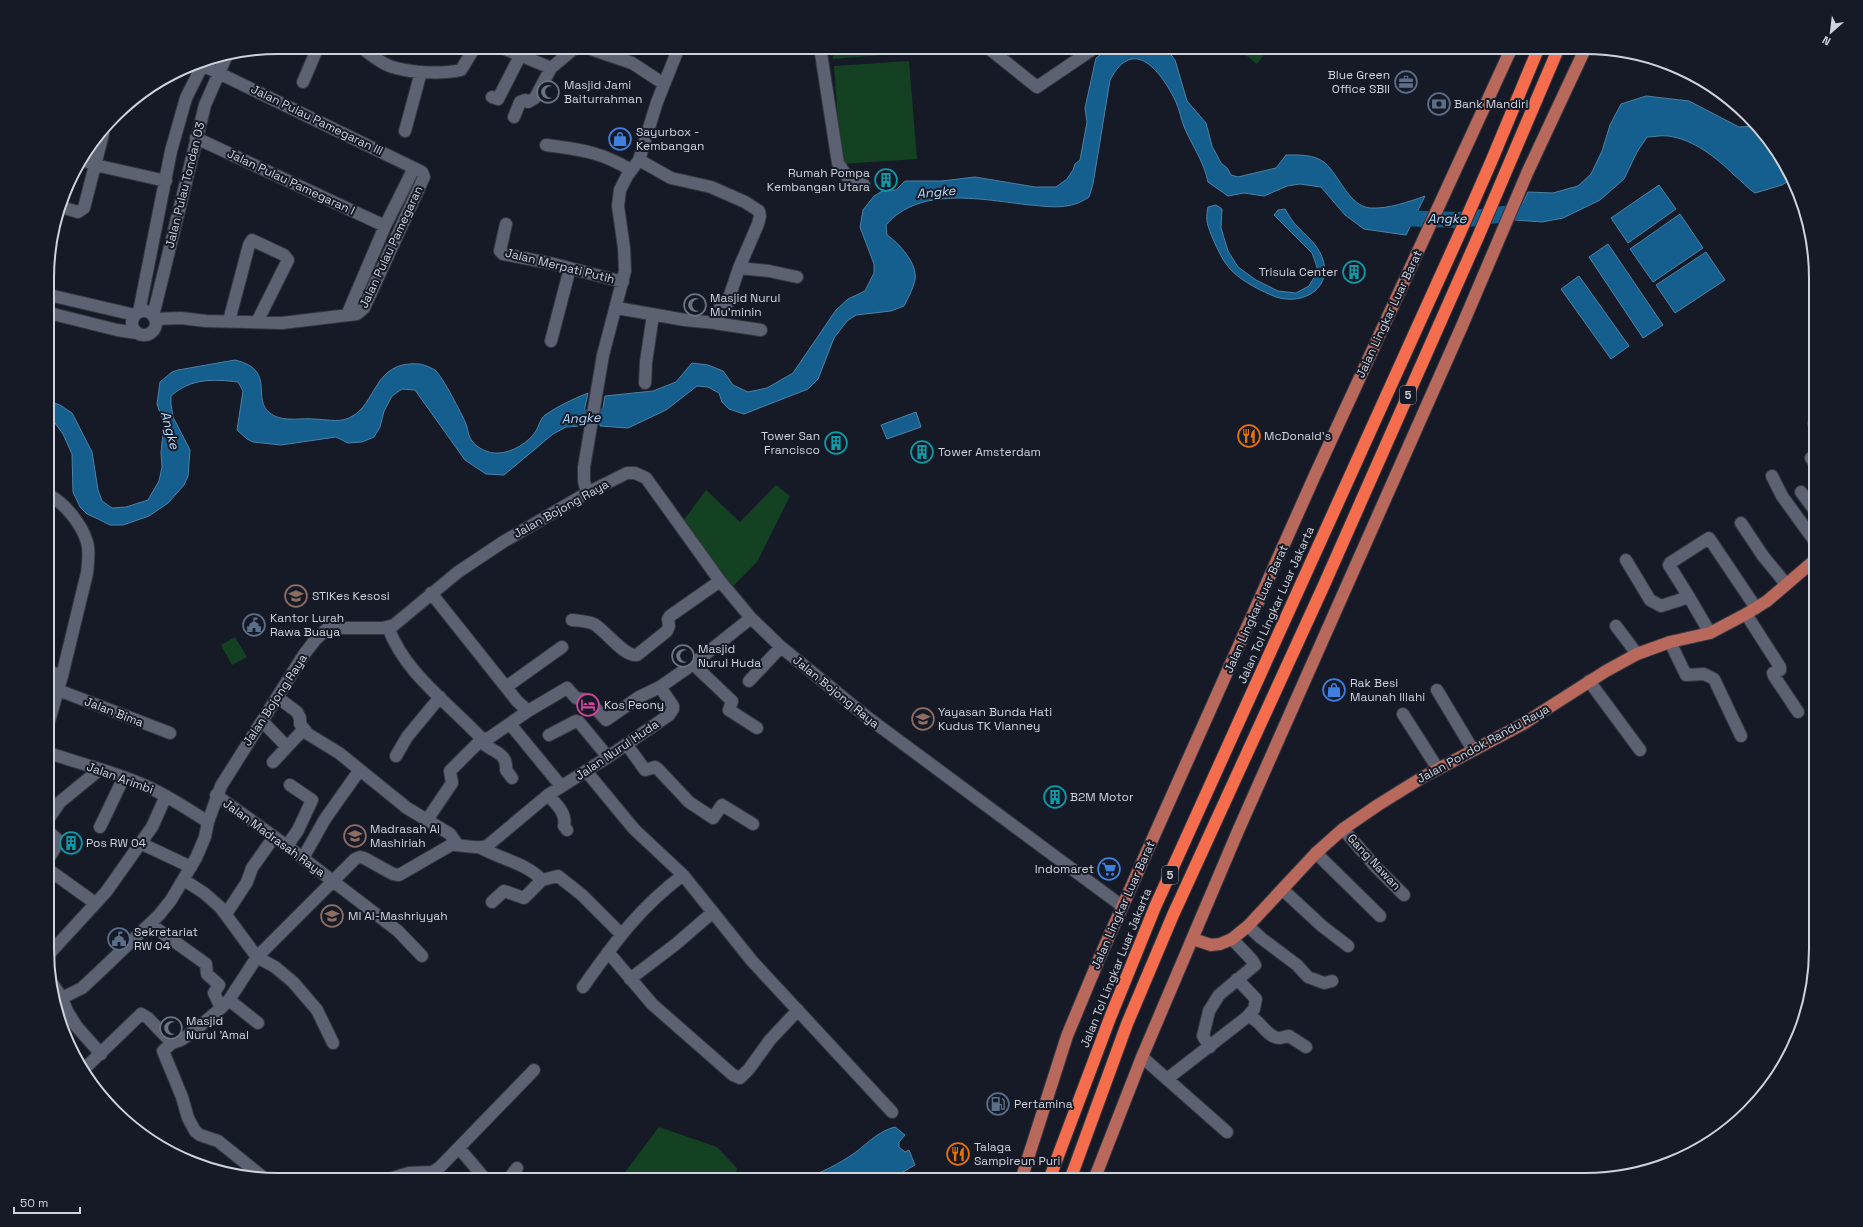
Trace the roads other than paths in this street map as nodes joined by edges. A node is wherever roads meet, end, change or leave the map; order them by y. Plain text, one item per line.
1 (315, 54) edge
2 (369, 54) edge
3 (471, 54) edge
4 (516, 54) edge
5 (568, 54) edge
6 (606, 54) edge
7 (676, 54) edge
8 (821, 54) edge
9 (996, 54) edge
10 (1086, 54) edge
11 (1509, 54) edge
12 (1536, 54) edge
13 (1555, 54) edge
14 (1583, 54) edge
15 (520, 56) junction
16 (224, 61) edge
17 (207, 66) edge
18 (200, 68) edge
19 (551, 68) junction
20 (421, 72) junction
21 (219, 73) junction
22 (303, 82) dead end
23 (664, 84) junction
24 (492, 97) dead end
25 (514, 117) dead end
26 (405, 131) dead end
27 (196, 138) junction
28 (101, 140) edge
29 (546, 145) dead end
30 (639, 160) junction
31 (87, 162) edge
32 (95, 165) junction
33 (414, 168) junction
34 (631, 170) junction
35 (166, 181) junction
36 (864, 185) dead end
37 (65, 208) edge
38 (506, 224) dead end
39 (386, 226) junction
40 (570, 268) junction
41 (738, 268) junction
42 (797, 277) dead end
43 (623, 282) junction
44 (54, 296) edge
45 (617, 308) junction
46 (54, 314) edge
47 (137, 314) junction
48 (653, 315) junction
49 (347, 316) junction
50 (154, 318) junction
51 (228, 321) junction
52 (257, 322) junction
53 (714, 324) junction
54 (761, 330) dead end
55 (137, 333) junction
56 (551, 341) dead end
57 (645, 383) dead end
58 (1772, 476) dead end
59 (1801, 492) dead end
60 (587, 493) junction
61 (54, 499) edge
62 (1809, 503) edge
63 (1741, 523) dead end
64 (1809, 533) edge
65 (1626, 560) dead end
66 (1809, 565) edge
67 (720, 582) junction
68 (1786, 584) junction
69 (431, 593) junction
70 (1689, 597) junction
71 (1751, 611) junction
72 (751, 618) junction
73 (572, 620) dead end
74 (1616, 626) dead end
75 (388, 627) junction
76 (1710, 633) junction
77 (1670, 642) junction
78 (562, 646) dead end
79 (781, 647) junction
80 (1637, 654) junction
81 (693, 664) junction
82 (54, 673) edge
83 (62, 676) junction
84 (749, 681) dead end
85 (1589, 681) junction
86 (506, 686) junction
87 (660, 687) junction
88 (58, 690) junction
89 (1437, 690) dead end
90 (277, 697) junction
91 (440, 697) junction
92 (54, 704) edge
93 (528, 711) junction
94 (1798, 712) dead end
95 (1403, 714) dead end
96 (262, 721) junction
97 (510, 724) junction
98 (757, 728) dead end
99 (304, 729) junction
100 (170, 733) dead end
101 (549, 735) dead end
102 (1741, 736) dead end
103 (482, 740) junction
104 (627, 745) junction
105 (287, 747) junction
106 (1472, 750) junction
107 (1640, 750) dead end
108 (54, 756) edge
109 (396, 756) dead end
110 (608, 757) junction
111 (273, 762) dead end
112 (1438, 769) junction
113 (99, 770) junction
114 (359, 771) junction
115 (586, 771) junction
116 (124, 777) junction
117 (512, 778) dead end
118 (290, 785) dead end
119 (561, 786) junction
120 (216, 795) junction
121 (548, 795) junction
122 (166, 796) junction
123 (54, 811) edge
124 (427, 820) junction
125 (208, 822) junction
126 (753, 824) dead end
127 (100, 827) dead end
128 (1343, 829) junction
129 (567, 830) dead end
130 (54, 836) edge
131 (274, 837) junction
132 (140, 843) junction
133 (461, 845) junction
134 (287, 846) junction
135 (481, 848) junction
136 (54, 850) edge
137 (1316, 853) junction
138 (303, 858) junction
139 (191, 867) junction
140 (54, 874) edge
141 (683, 875) junction
142 (184, 880) junction
143 (542, 880) junction
144 (332, 881) junction
145 (1283, 890) junction
146 (1404, 895) dead end
147 (492, 902) dead end
148 (95, 903) junction
149 (1122, 906) junction
150 (713, 912) junction
151 (226, 914) junction
152 (1380, 916) dead end
153 (150, 924) junction
154 (1248, 926) junction
155 (621, 934) junction
156 (1193, 939) junction
157 (1232, 939) junction
158 (1348, 946) dead end
159 (54, 948) edge
160 (608, 952) junction
161 (422, 956) dead end
162 (257, 957) junction
163 (630, 979) junction
164 (1237, 979) junction
165 (1332, 981) dead end
166 (583, 987) dead end
167 (59, 999) edge
168 (60, 1001) edge
169 (225, 1004) junction
170 (798, 1010) junction
171 (1247, 1017) junction
172 (258, 1023) dead end
173 (172, 1043) junction
174 (333, 1043) dead end
175 (1210, 1047) junction
176 (1306, 1047) dead end
177 (101, 1054) junction
178 (1142, 1057) junction
179 (87, 1066) edge
180 (534, 1070) dead end
181 (1167, 1079) junction
182 (892, 1112) dead end
183 (1227, 1132) dead end
184 (459, 1148) junction
185 (516, 1168) dead end
186 (257, 1172) edge
187 (438, 1173) edge
188 (480, 1173) edge
189 (513, 1173) edge
190 (1023, 1173) edge
191 (1052, 1173) edge
192 (1073, 1173) edge
193 (1097, 1173) edge

1 - 22 street
2 - 20 street
3 - 20 street
4 - 15 street
5 - 19 street
6 - 23 street
7 - 23 street
8 - 36 street
9 - 10 street
11 - 149 main road, Jalan Lingkar Luar Barat
12 - 191 highway, Jalan Tol Lingkar Luar Jakarta / 5
13 - 192 highway, 5
14 - 156 main road
15 - 19 street
15 - 24 street
16 - 21 street, Jalan Pulau Tondan O3
17 - 21 street, Jalan Pulau Pamegaran III
18 - 35 street, Jalan Pulau Tondan O3
19 - 25 street
20 - 26 street
21 - 27 street, Jalan Pulau Tondan O3
21 - 33 street, Jalan Pulau Pamegaran III
23 - 30 street
27 - 39 street, Jalan Pulau Pamegaran I
27 - 50 street, Jalan Pulau Tondan O3
28 - 32 street
29 - 34 street
30 - 34 street
30 - 41 street
31 - 32 street
32 - 35 street
32 - 37 street
33 - 39 street, Jalan Pulau Pamegaran
33 - 49 street, Jalan Pulau Pamegaran
34 - 43 street
35 - 47 street, Jalan Pulau Tondan O3
38 - 40 street, Jalan Merpati Putih
39 - 49 street, Jalan Pulau Pamegaran
40 - 43 street, Jalan Merpati Putih
40 - 56 street
41 - 42 street
41 - 53 street
43 - 45 street
44 - 47 street
45 - 48 street
45 - 60 street
46 - 55 street
47 - 50 street
47 - 55 street
48 - 53 street
48 - 57 street
49 - 52 street, Jalan Pulau Pamegaran
50 - 51 street, Jalan Pulau Pamegaran
50 - 55 street
51 - 52 street, Jalan Pulau Pamegaran
51 - 52 street
53 - 54 street
58 - 64 street
59 - 62 street
60 - 67 street, Jalan Bojong Raya
60 - 69 street, Jalan Bojong Raya
61 - 83 street
63 - 68 street
65 - 70 street
66 - 68 main road, Jalan Pondok Randu Raya
67 - 72 street, Jalan Bojong Raya
67 - 73 street
68 - 71 main road, Jalan Pondok Randu Raya
69 - 75 street, Jalan Bojong Raya
69 - 86 street
70 - 71 street
70 - 76 street
71 - 76 main road, Jalan Pondok Randu Raya
71 - 94 street
72 - 79 street, Jalan Bojong Raya
72 - 81 street
74 - 80 street
75 - 90 street, Jalan Bojong Raya
75 - 91 street
76 - 77 main road, Jalan Pondok Randu Raya
77 - 80 main road, Jalan Pondok Randu Raya
77 - 102 street
78 - 86 street
79 - 84 street
79 - 149 street, Jalan Bojong Raya
80 - 85 main road, Jalan Pondok Randu Raya
81 - 87 street
81 - 98 street
82 - 83 street
83 - 88 street
85 - 106 main road, Jalan Pondok Randu Raya
85 - 107 street
86 - 93 street
87 - 93 street
87 - 104 street, Jalan Nurul Huda
88 - 92 street
88 - 100 street, Jalan Bima
89 - 106 street
90 - 96 street, Jalan Bojong Raya
90 - 99 street
91 - 103 street
91 - 109 street
93 - 97 street
95 - 112 street
96 - 105 street
96 - 120 street, Jalan Bojong Raya
97 - 103 street
97 - 119 street
99 - 105 street
99 - 114 street
101 - 110 street
103 - 117 street
103 - 124 street
104 - 110 street, Jalan Nurul Huda
104 - 126 street
105 - 111 street
106 - 112 main road, Jalan Pondok Randu Raya
108 - 113 street, Jalan Arimbi
110 - 115 street, Jalan Nurul Huda
112 - 128 main road, Jalan Pondok Randu Raya
113 - 116 street, Jalan Arimbi
113 - 123 street
114 - 124 street
114 - 138 street
115 - 119 street, Jalan Nurul Huda
115 - 141 street
116 - 122 street, Jalan Arimbi
116 - 127 street
118 - 134 street
119 - 121 street, Jalan Nurul Huda
120 - 125 street, Jalan Bojong Raya
120 - 131 street, Jalan Madrasah Raya
121 - 129 street
121 - 135 street, Jalan Nurul Huda
122 - 125 street, Jalan Arimbi
122 - 132 street
124 - 133 street
125 - 139 street, Jalan Bojong Raya
128 - 137 main road, Jalan Pondok Randu Raya
128 - 146 street, Gang Nawan
130 - 136 street
131 - 134 street, Jalan Madrasah Raya
131 - 151 street
132 - 139 street
132 - 148 street
133 - 135 street
133 - 144 street, Jalan Madrasah Raya
134 - 138 street, Jalan Madrasah Raya
135 - 143 street
137 - 145 main road, Jalan Pondok Randu Raya
137 - 152 street
138 - 144 street, Jalan Madrasah Raya
139 - 142 street, Jalan Bojong Raya
140 - 148 street
141 - 150 street
141 - 155 street
142 - 151 street
142 - 153 street, Jalan Bojong Raya
143 - 147 street
143 - 155 street
144 - 161 street, Jalan Madrasah Raya
144 - 162 street, Jalan Madrasah Raya
145 - 154 main road, Jalan Pondok Randu Raya
145 - 158 street
148 - 159 street
149 - 190 main road, Jalan Lingkar Luar Barat
150 - 163 street
150 - 170 street
151 - 162 street
153 - 167 street, Jalan Bojong Raya
153 - 169 street
154 - 157 main road, Jalan Pondok Randu Raya
154 - 165 street
155 - 160 street
156 - 157 main road, Jalan Pondok Randu Raya
156 - 178 main road
157 - 164 street
160 - 163 street
160 - 166 street
162 - 169 street, Jalan Madrasah Raya
162 - 174 street
163 - 170 street
164 - 171 street
164 - 175 street
168 - 177 street
169 - 172 street
169 - 173 street, Jalan Madrasah Raya
170 - 182 street
171 - 175 street
171 - 176 street
173 - 177 street
173 - 186 street
175 - 181 street
177 - 179 street
178 - 181 street
178 - 193 main road
180 - 184 street
181 - 183 street
184 - 187 street
184 - 188 street
185 - 189 street

